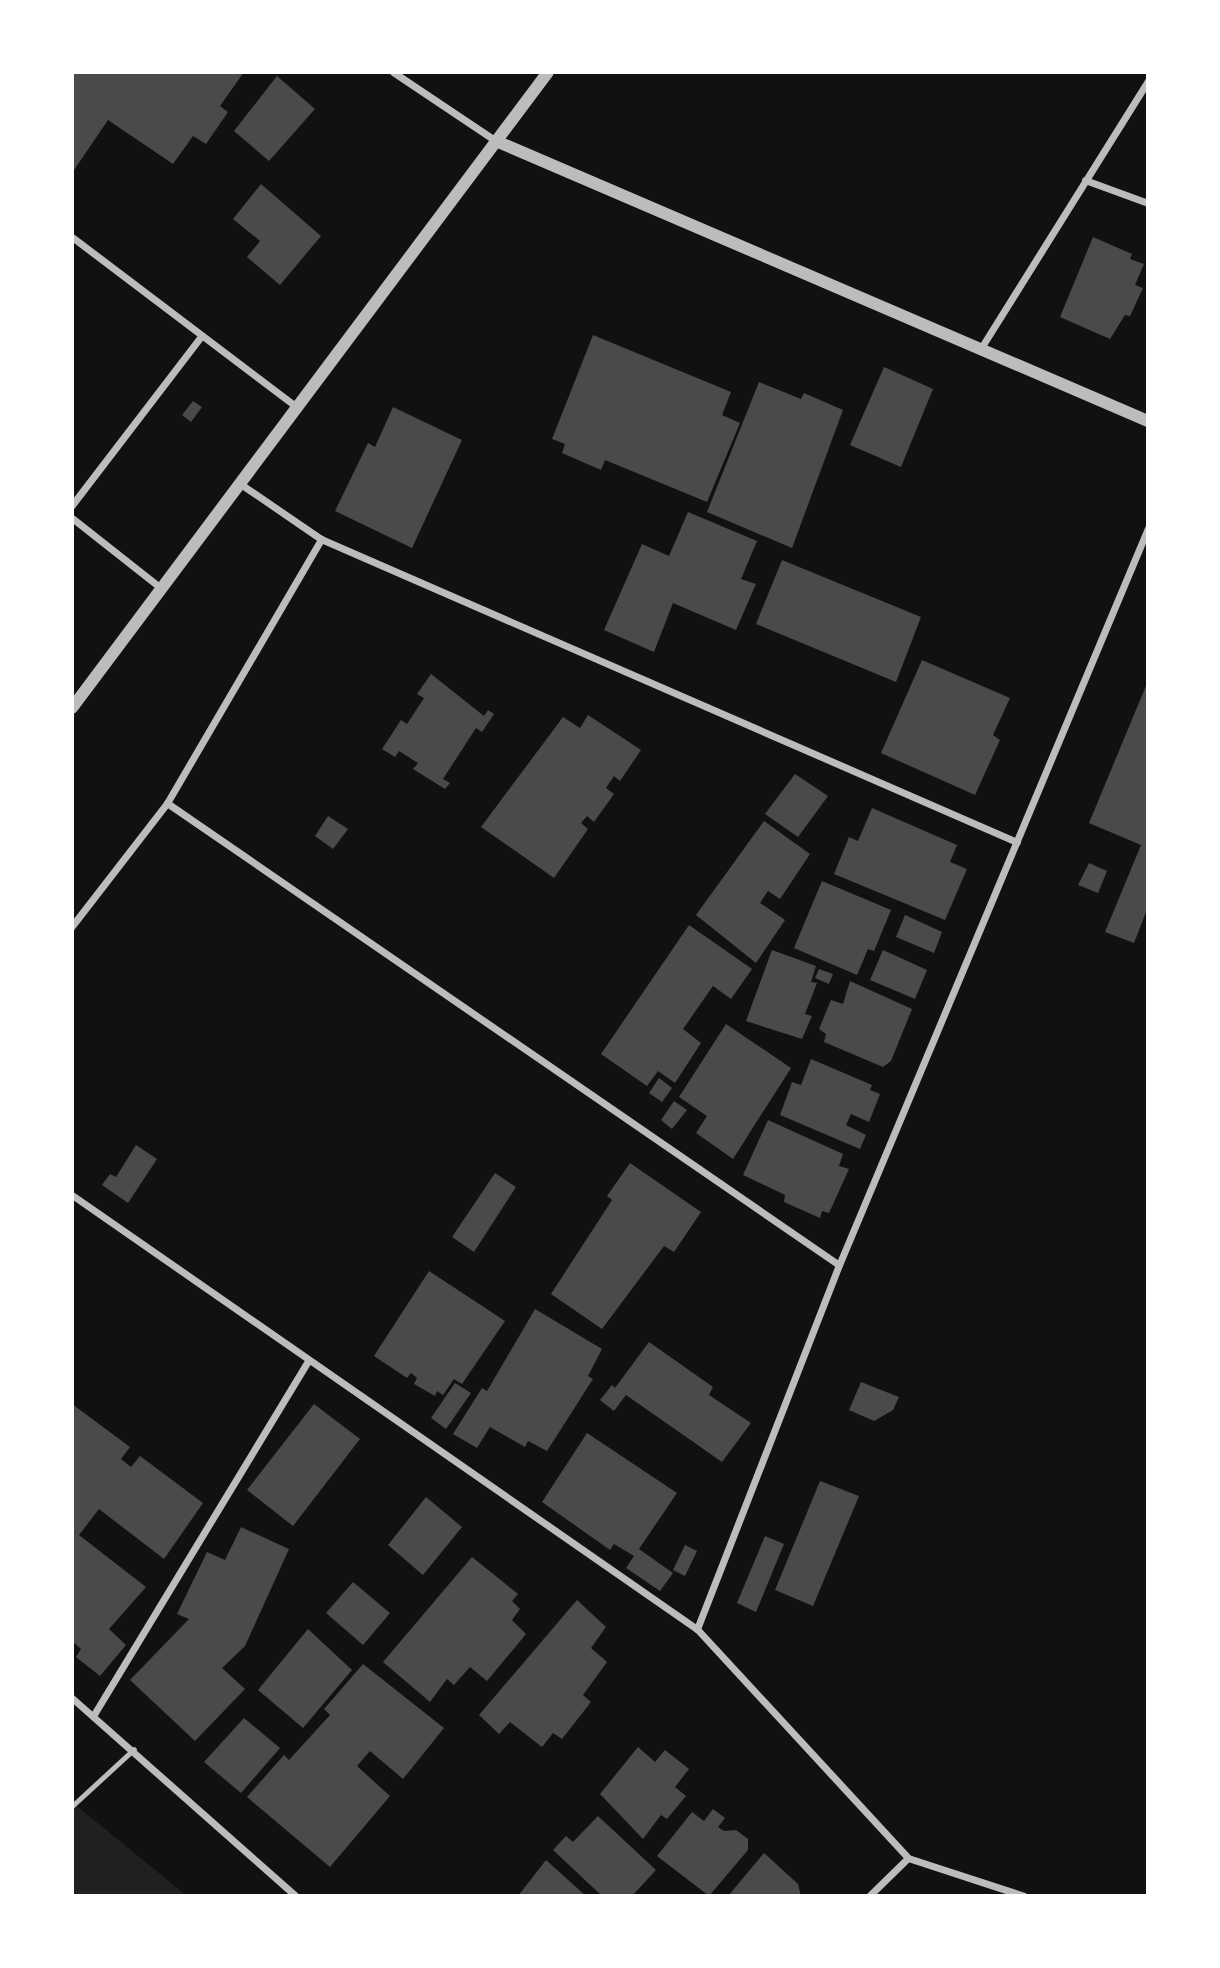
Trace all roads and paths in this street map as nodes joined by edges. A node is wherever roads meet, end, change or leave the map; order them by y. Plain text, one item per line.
1 (393, 72) edge
2 (548, 72) edge
3 (1148, 81) edge
4 (496, 141) junction
5 (1085, 180) junction
6 (1148, 204) edge
7 (72, 237) edge
8 (201, 336) junction
9 (981, 348) junction
10 (294, 405) junction
11 (1148, 421) edge
12 (242, 485) junction
13 (72, 505) edge
14 (72, 518) edge
15 (1148, 528) edge
16 (321, 539) junction
17 (162, 589) junction
18 (72, 708) edge
19 (167, 803) junction
20 (1017, 842) junction
21 (72, 926) edge
22 (72, 1195) edge
23 (839, 1265) junction
24 (307, 1362) junction
25 (697, 1629) junction
26 (72, 1698) edge
27 (93, 1716) junction
28 (134, 1749) junction
29 (72, 1806) edge
30 (908, 1858) junction
31 (296, 1896) edge
32 (869, 1896) edge
33 (1024, 1896) edge

1 - 4 street
2 - 4 street
3 - 5 street
4 - 9 street
4 - 10 street
5 - 6 street
5 - 9 street
7 - 8 street
8 - 10 street
8 - 13 street
9 - 11 street
10 - 12 street
12 - 16 street
12 - 17 street
14 - 17 street
15 - 20 street
16 - 19 street
16 - 20 street
17 - 18 street
19 - 21 street
19 - 23 street
20 - 23 street
22 - 24 street
23 - 25 street
24 - 25 street
24 - 27 street
25 - 30 street
26 - 27 street
27 - 28 street
28 - 29 lane
28 - 31 street
30 - 32 street
30 - 33 street

